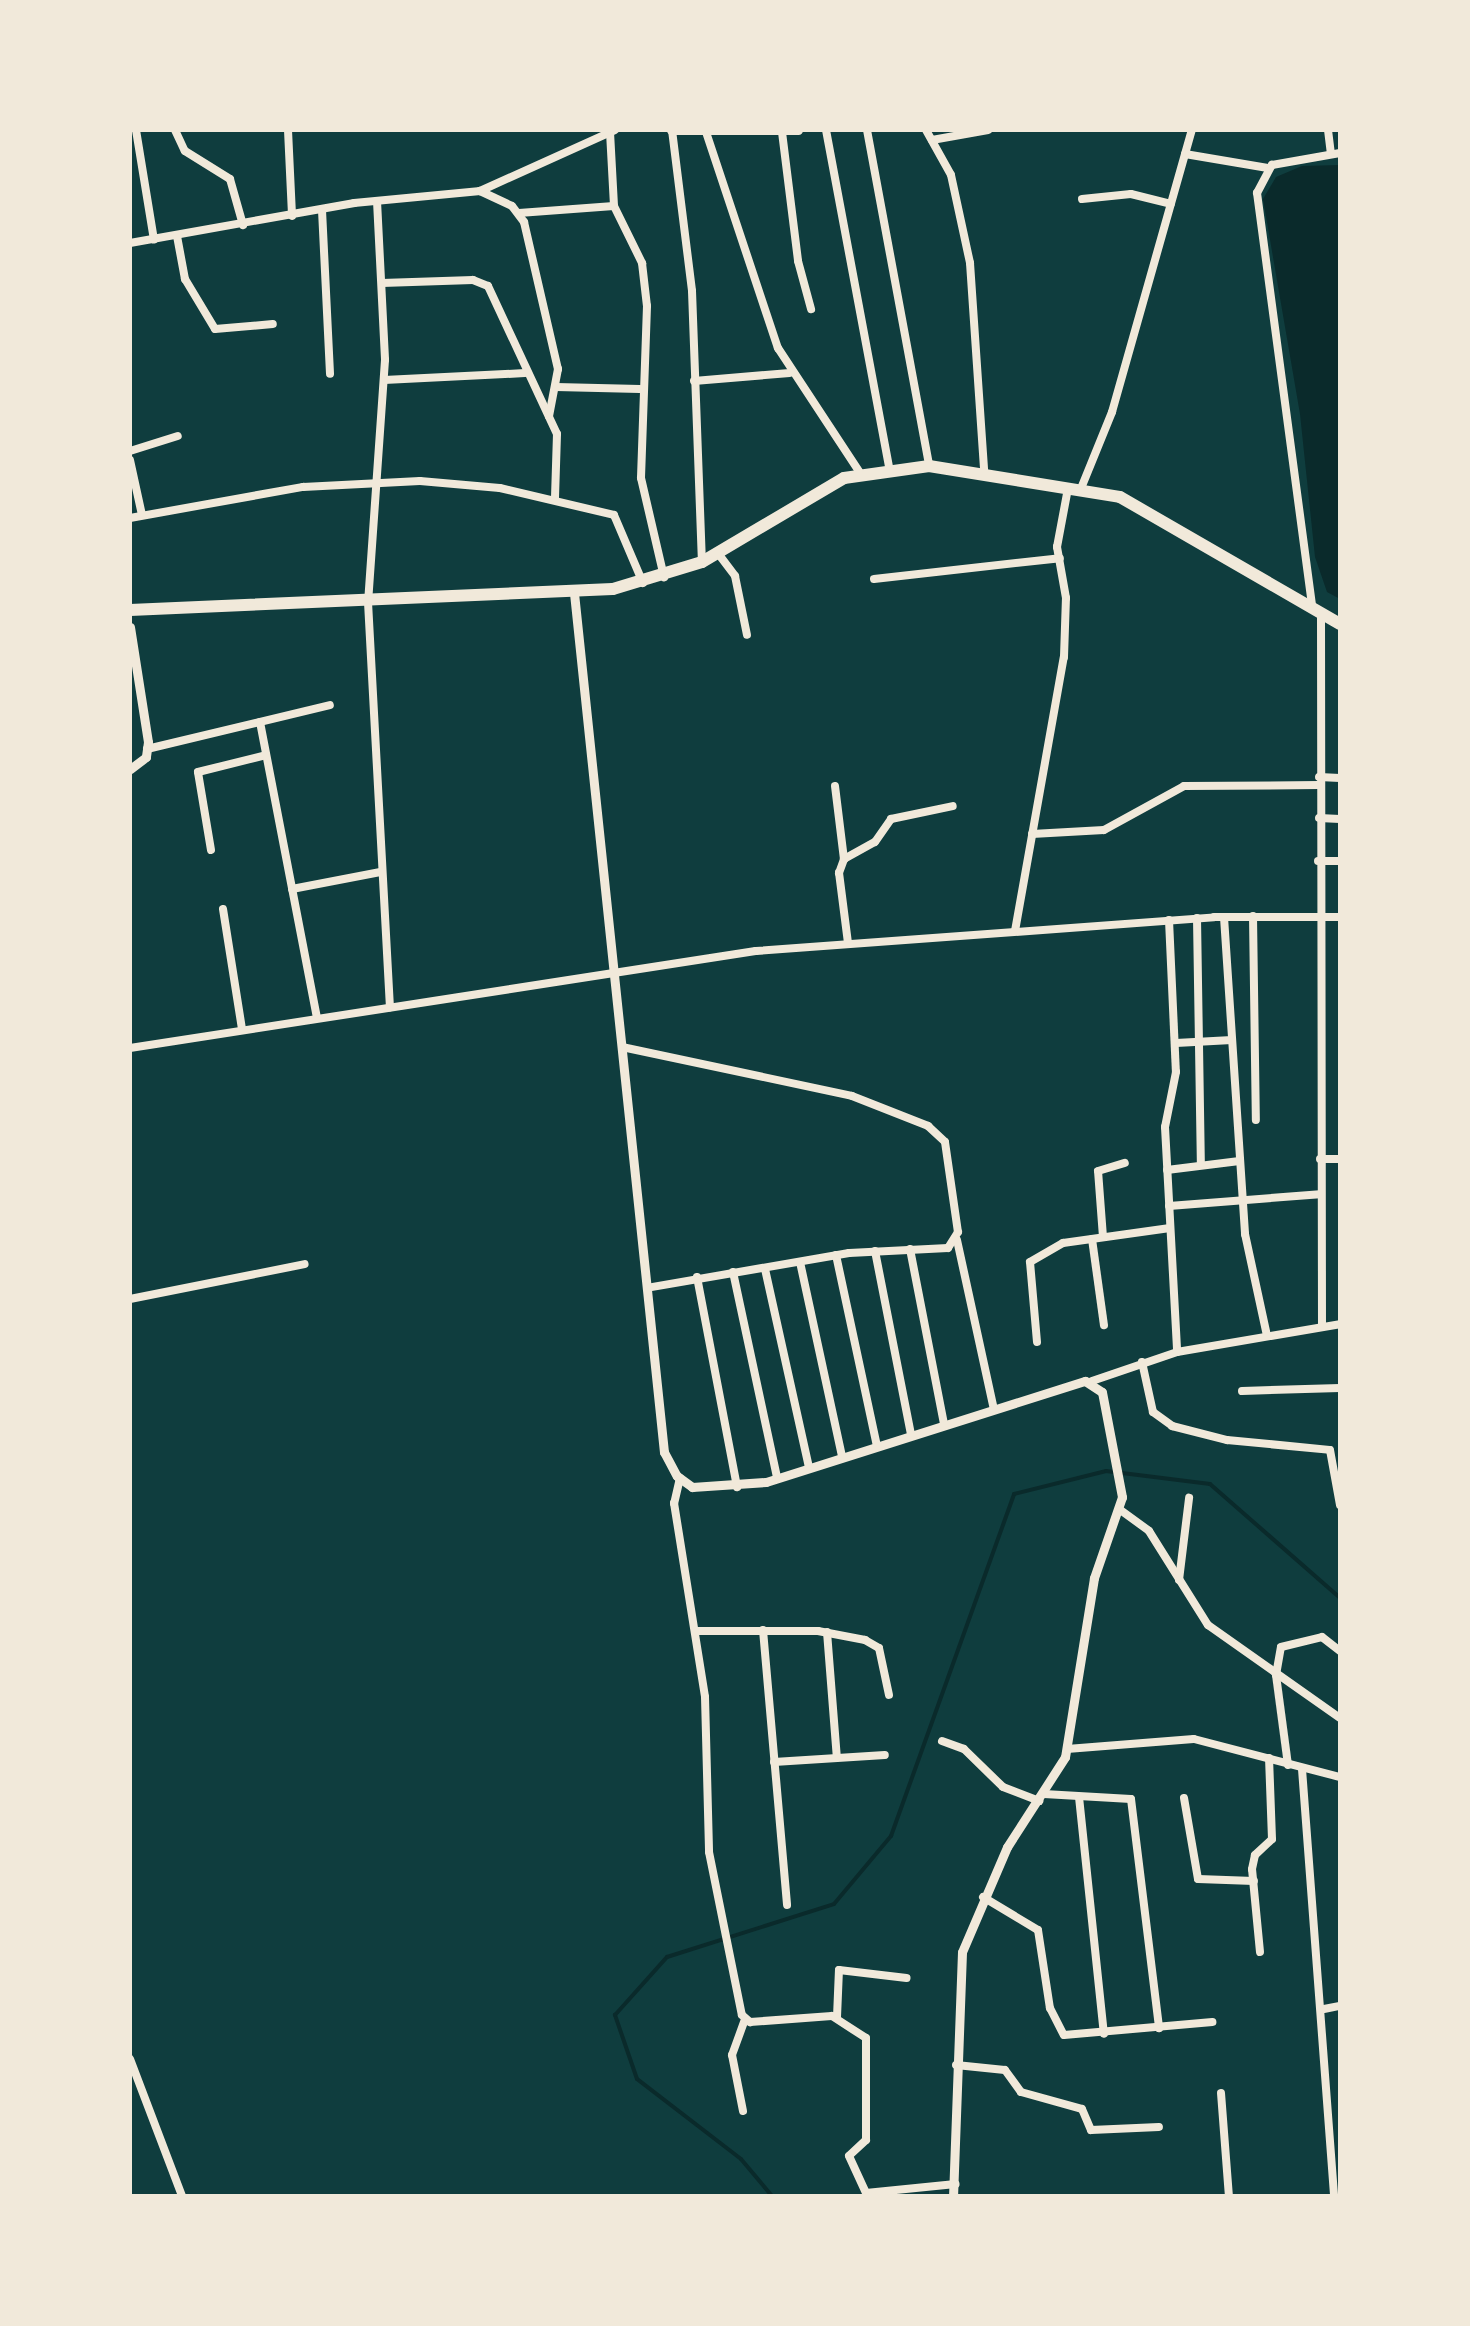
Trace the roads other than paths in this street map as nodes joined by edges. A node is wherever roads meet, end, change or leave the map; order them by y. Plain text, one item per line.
1 (136, 130) edge
2 (175, 130) edge
3 (288, 130) edge
4 (671, 130) edge
5 (798, 130) edge
6 (826, 130) edge
7 (866, 130) edge
8 (926, 130) edge
9 (988, 130) edge
10 (1190, 130) edge
11 (1328, 130) edge
12 (612, 131) edge
13 (720, 131) edge
14 (706, 132) edge
15 (782, 132) edge
16 (932, 140) junction
17 (1335, 153) edge
18 (1185, 154) junction
19 (1268, 168) junction
20 (480, 191) junction
21 (1082, 199) dead end
22 (377, 200) junction
23 (1171, 204) junction
24 (614, 206) junction
25 (322, 210) junction
26 (519, 212) junction
27 (292, 216) junction
28 (243, 226) junction
29 (178, 236) junction
30 (154, 240) junction
31 (130, 243) edge
32 (382, 283) junction
33 (811, 309) dead end
34 (273, 324) dead end
35 (525, 373) junction
36 (790, 373) junction
37 (330, 374) dead end
38 (384, 380) junction
39 (694, 381) junction
40 (556, 387) junction
41 (640, 389) junction
42 (549, 416) junction
43 (178, 436) dead end
44 (130, 451) edge
45 (130, 460) edge
46 (930, 466) junction
47 (890, 468) junction
48 (984, 471) junction
49 (860, 474) junction
50 (374, 482) junction
51 (1075, 485) junction
52 (555, 499) junction
53 (142, 516) junction
54 (130, 518) edge
55 (718, 552) junction
56 (1060, 558) junction
57 (702, 562) junction
58 (664, 577) junction
59 (874, 578) dead end
60 (643, 583) junction
61 (574, 593) junction
62 (368, 602) junction
63 (130, 610) edge
64 (1316, 612) junction
65 (1340, 624) edge
66 (130, 627) edge
67 (747, 635) dead end
68 (330, 704) dead end
69 (260, 722) junction
70 (147, 750) junction
71 (266, 755) junction
72 (130, 768) edge
73 (1340, 778) edge
74 (1319, 781) junction
75 (835, 786) dead end
76 (953, 806) dead end
77 (1319, 818) junction
78 (1340, 819) edge
79 (1032, 834) junction
80 (210, 850) dead end
81 (844, 859) junction
82 (1318, 861) junction
83 (1340, 861) edge
84 (380, 872) junction
85 (292, 888) junction
86 (223, 909) dead end
87 (1224, 916) junction
88 (1253, 916) junction
89 (1318, 917) junction
90 (1340, 917) edge
91 (1198, 918) junction
92 (1168, 920) junction
93 (1015, 931) junction
94 (848, 943) junction
95 (612, 971) junction
96 (390, 1007) junction
97 (318, 1018) junction
98 (242, 1030) junction
99 (1232, 1040) junction
100 (1201, 1041) junction
101 (1176, 1042) junction
102 (622, 1047) junction
103 (130, 1048) edge
104 (1256, 1120) dead end
105 (1320, 1160) junction
106 (1340, 1160) edge
107 (1239, 1161) junction
108 (1125, 1163) dead end
109 (1201, 1165) junction
110 (1167, 1170) junction
111 (1320, 1194) junction
112 (1242, 1198) junction
113 (1169, 1206) junction
114 (1170, 1228) junction
115 (1104, 1237) junction
116 (1092, 1239) junction
117 (957, 1240) junction
118 (910, 1248) junction
119 (874, 1251) junction
120 (836, 1256) junction
121 (800, 1262) junction
122 (305, 1264) dead end
123 (764, 1269) junction
124 (733, 1272) junction
125 (697, 1277) junction
126 (647, 1288) junction
127 (130, 1299) edge
128 (1340, 1324) edge
129 (1104, 1325) dead end
130 (1322, 1326) junction
131 (1267, 1336) junction
132 (1037, 1342) dead end
133 (1176, 1352) junction
134 (1142, 1362) junction
135 (1092, 1381) junction
136 (1340, 1388) edge
137 (1242, 1390) dead end
138 (994, 1409) junction
139 (944, 1424) junction
140 (910, 1435) junction
141 (876, 1446) junction
142 (842, 1457) junction
143 (809, 1468) junction
144 (680, 1478) junction
145 (777, 1478) junction
146 (738, 1487) junction
147 (1188, 1498) dead end
148 (1340, 1505) edge
149 (1119, 1509) junction
150 (1179, 1580) junction
151 (762, 1630) junction
152 (698, 1632) junction
153 (827, 1632) junction
154 (1340, 1651) edge
155 (1276, 1675) junction
156 (889, 1695) dead end
157 (1340, 1718) edge
158 (942, 1741) dead end
159 (1067, 1750) junction
160 (885, 1754) dead end
161 (837, 1758) junction
162 (1268, 1758) junction
163 (774, 1762) junction
164 (1288, 1765) junction
165 (1302, 1770) junction
166 (1340, 1777) edge
167 (1042, 1798) junction
168 (1078, 1798) junction
169 (1184, 1798) dead end
170 (1254, 1881) junction
171 (983, 1897) junction
172 (787, 1906) dead end
173 (1260, 1952) dead end
174 (907, 1978) dead end
175 (1340, 2006) edge
176 (1324, 2009) junction
177 (837, 2017) junction
178 (745, 2020) junction
179 (1212, 2022) dead end
180 (1158, 2028) junction
181 (1104, 2034) junction
182 (130, 2058) edge
183 (956, 2064) junction
184 (1221, 2092) dead end
185 (742, 2111) dead end
186 (1159, 2127) dead end
187 (1336, 2131) edge
188 (956, 2184) junction
189 (182, 2196) edge
190 (954, 2196) edge
191 (1229, 2196) edge
192 (1334, 2196) edge

1 - 30 street
2 - 28 street
3 - 27 street
4 - 14 street
4 - 39 street
5 - 15 street
6 - 47 street
7 - 46 street
8 - 16 street
9 - 16 street
10 - 18 street
11 - 17 street
12 - 20 street
12 - 24 street
13 - 14 street
13 - 15 street
14 - 36 street
15 - 33 street
16 - 48 street
17 - 19 street
18 - 19 street
18 - 23 street
19 - 64 street
20 - 22 street
20 - 26 street
21 - 23 street
22 - 25 street
22 - 32 street
23 - 51 street
24 - 26 street
24 - 41 street
25 - 27 street
25 - 37 street
26 - 40 street
27 - 28 street
28 - 29 street
29 - 30 street
29 - 34 street
30 - 31 street
32 - 35 street
32 - 38 street
35 - 38 street
35 - 42 street
36 - 39 street
36 - 49 street
38 - 50 street
39 - 57 street
40 - 41 street
40 - 42 street
41 - 58 street
42 - 52 street
43 - 44 street
45 - 53 street
46 - 47 highway
46 - 48 highway
47 - 49 highway
48 - 51 highway
49 - 55 highway
50 - 52 street
50 - 53 street
50 - 62 street
51 - 56 street
51 - 64 highway
52 - 60 street
53 - 54 street
55 - 57 highway
55 - 67 street
56 - 59 street
56 - 79 street
57 - 58 highway
58 - 60 highway
60 - 61 highway
61 - 62 highway
61 - 95 street
62 - 63 highway
62 - 84 street
64 - 65 highway
64 - 74 street
66 - 70 street
68 - 69 street
69 - 70 street
69 - 71 street
70 - 72 street
71 - 80 street
71 - 85 street
73 - 74 street
74 - 77 street
74 - 79 street
75 - 81 street
76 - 81 street
77 - 78 street
77 - 82 street
79 - 93 street
81 - 94 street
82 - 83 street
82 - 89 street
84 - 85 street
84 - 96 street
85 - 97 street
86 - 98 street
87 - 88 street
87 - 91 street
87 - 99 street
88 - 89 street
88 - 104 street
89 - 90 street
89 - 105 street
91 - 92 street
91 - 100 street
92 - 93 street
92 - 101 street
93 - 94 street
94 - 95 street
95 - 96 street
95 - 102 street
96 - 97 street
97 - 98 street
98 - 103 street
99 - 100 street
99 - 107 street
100 - 101 street
100 - 109 street
101 - 110 street
102 - 117 street
102 - 126 street
105 - 106 street
105 - 111 street
107 - 109 street
107 - 112 street
108 - 115 street
109 - 110 street
110 - 113 street
111 - 112 street
111 - 130 street
112 - 113 street
112 - 131 street
113 - 114 street
114 - 115 street
114 - 133 street
115 - 116 street
116 - 129 street
116 - 132 street
117 - 118 street
117 - 138 street
118 - 119 street
118 - 139 street
119 - 120 street
119 - 140 street
120 - 121 street
120 - 141 street
121 - 123 street
121 - 142 street
122 - 127 street
123 - 124 street
123 - 143 street
124 - 125 street
124 - 145 street
125 - 126 street
125 - 146 street
126 - 144 street
128 - 130 street
130 - 131 street
131 - 133 street
133 - 134 street
134 - 135 street
134 - 148 street
135 - 138 street
135 - 149 street
136 - 137 street
138 - 139 street
139 - 140 street
140 - 141 street
141 - 142 street
142 - 143 street
143 - 145 street
144 - 146 street
144 - 152 street
145 - 146 street
147 - 150 street
149 - 150 street
149 - 159 street
150 - 155 street
151 - 152 street
151 - 153 street
151 - 163 street
152 - 178 street
153 - 156 street
153 - 161 street
154 - 155 street
155 - 157 street
155 - 164 street
158 - 167 street
159 - 162 street
159 - 167 street
160 - 161 street
161 - 163 street
162 - 164 street
162 - 170 street
163 - 172 street
164 - 165 street
165 - 166 street
165 - 176 street
167 - 168 street
167 - 171 street
168 - 180 street
168 - 181 street
169 - 170 street
170 - 173 street
171 - 181 street
171 - 183 street
174 - 177 street
175 - 176 street
176 - 187 street
177 - 178 street
177 - 188 street
178 - 185 street
179 - 180 street
180 - 181 street
182 - 189 street
183 - 186 street
183 - 188 street
184 - 191 street
187 - 192 street
188 - 190 street

